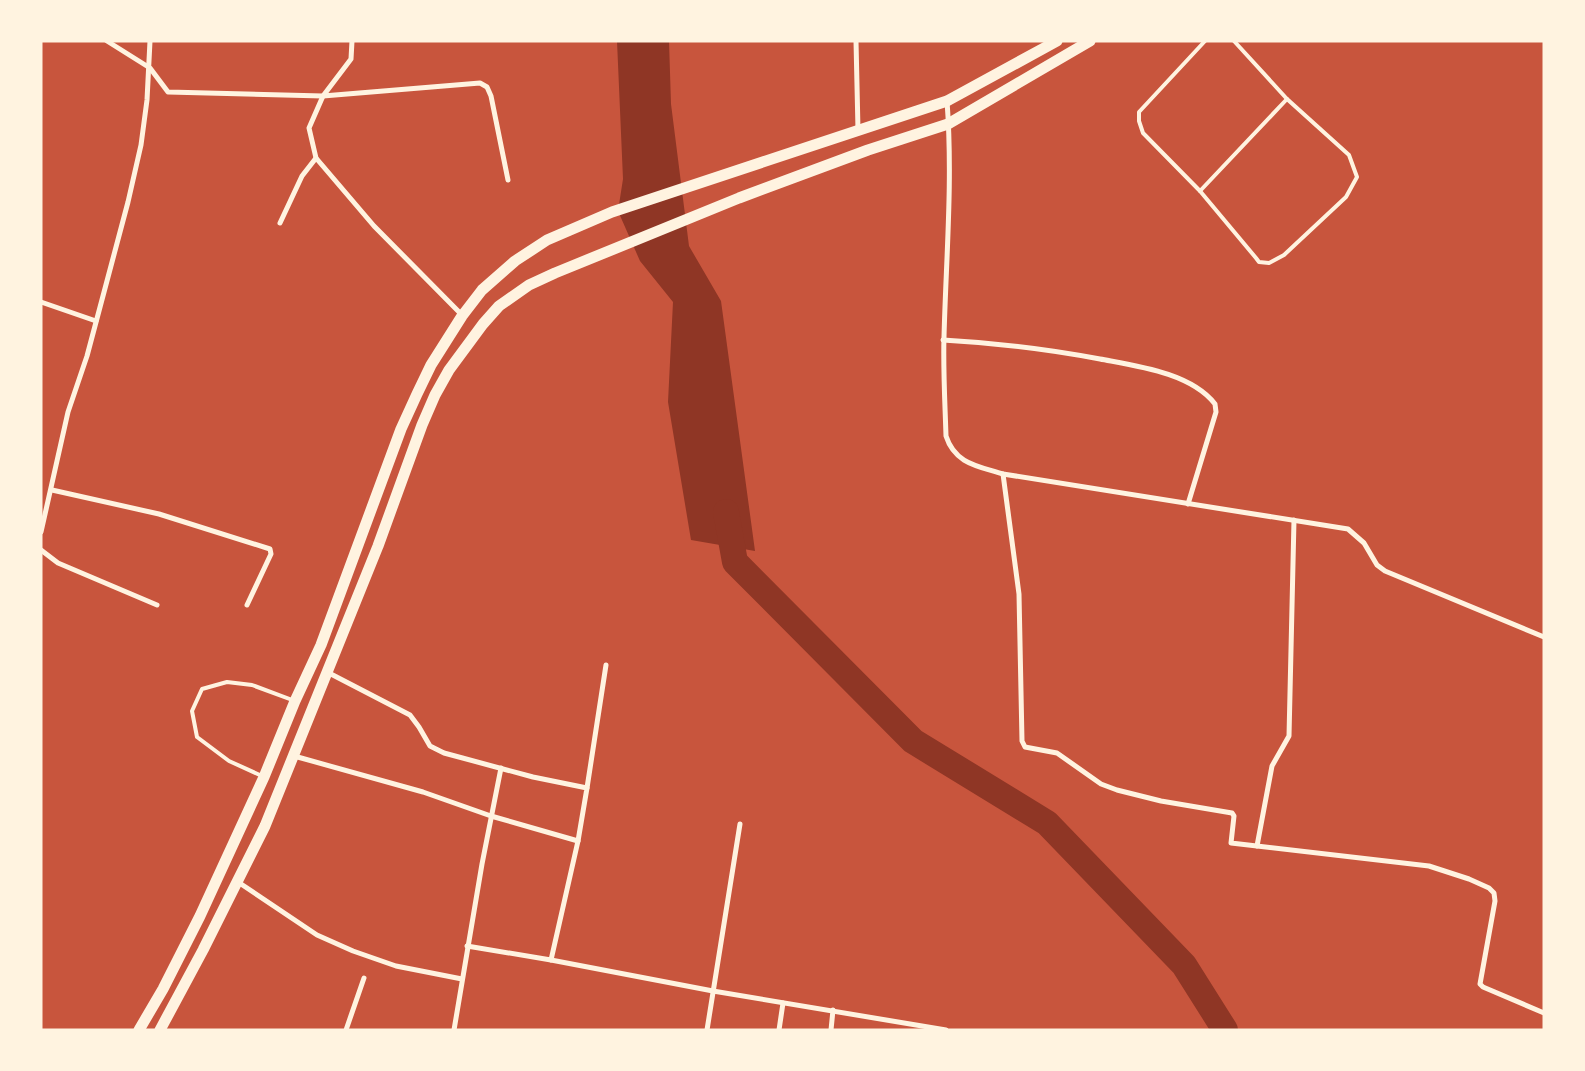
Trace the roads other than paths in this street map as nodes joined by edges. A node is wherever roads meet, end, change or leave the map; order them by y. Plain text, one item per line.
1 (107, 41) edge
2 (150, 41) edge
3 (352, 41) edge
4 (856, 41) edge
5 (1057, 41) edge
6 (1090, 41) edge
7 (1205, 41) edge
8 (1234, 41) edge
9 (150, 68) junction
10 (323, 96) junction
11 (1288, 99) junction
12 (947, 101) junction
13 (948, 124) junction
14 (858, 130) junction
15 (868, 150) junction
16 (316, 158) junction
17 (508, 180) dead end
18 (1200, 191) junction
19 (280, 222) dead end
20 (41, 302) edge
21 (462, 316) junction
22 (96, 322) junction
23 (944, 340) junction
24 (1003, 474) junction
25 (52, 490) junction
26 (1188, 504) junction
27 (1294, 520) junction
28 (41, 532) edge
29 (41, 550) edge
30 (157, 605) dead end
31 (247, 605) dead end
32 (1544, 636) edge
33 (606, 665) dead end
34 (327, 672) junction
35 (295, 701) junction
36 (313, 708) junction
37 (294, 756) junction
38 (501, 768) junction
39 (264, 777) junction
40 (282, 785) junction
41 (587, 788) junction
42 (491, 816) junction
43 (740, 824) dead end
44 (578, 841) junction
45 (1257, 846) junction
46 (238, 882) junction
47 (467, 946) junction
48 (551, 960) junction
49 (364, 978) dead end
50 (462, 979) junction
51 (713, 991) junction
52 (783, 1003) junction
53 (833, 1010) junction
54 (1544, 1013) edge
55 (139, 1030) edge
56 (160, 1030) edge
57 (346, 1030) edge
58 (454, 1030) edge
59 (707, 1030) edge
60 (779, 1030) edge
61 (831, 1030) edge
62 (946, 1030) edge

1 - 9 street
2 - 9 street
3 - 10 street
4 - 14 street
5 - 12 highway
6 - 13 highway
7 - 18 lane
8 - 11 lane
9 - 10 street
9 - 22 street
10 - 16 street
10 - 17 street
11 - 18 lane
11 - 18 lane
12 - 13 street
12 - 14 highway
13 - 15 highway
13 - 23 street
14 - 15 highway
14 - 21 highway
15 - 34 highway
16 - 19 street
16 - 21 street
20 - 22 street
21 - 35 highway
22 - 25 street
23 - 24 street
23 - 26 street
24 - 26 street
24 - 45 street
25 - 28 street
25 - 31 street
26 - 27 street
27 - 32 street
27 - 45 street
29 - 30 street
33 - 41 street
34 - 36 highway
34 - 38 street
35 - 36 highway
35 - 39 highway
35 - 39 lane
36 - 37 highway
37 - 40 highway
37 - 42 street
38 - 41 street
38 - 42 street
39 - 40 highway
39 - 55 highway
40 - 46 highway
41 - 44 street
42 - 44 street
42 - 47 street
43 - 51 street
44 - 48 street
45 - 54 street
46 - 50 street
46 - 56 highway
47 - 48 street
47 - 50 street
48 - 51 street
49 - 57 street
50 - 58 street
51 - 52 street
51 - 59 street
52 - 53 street
52 - 60 street
53 - 61 street
53 - 62 street

